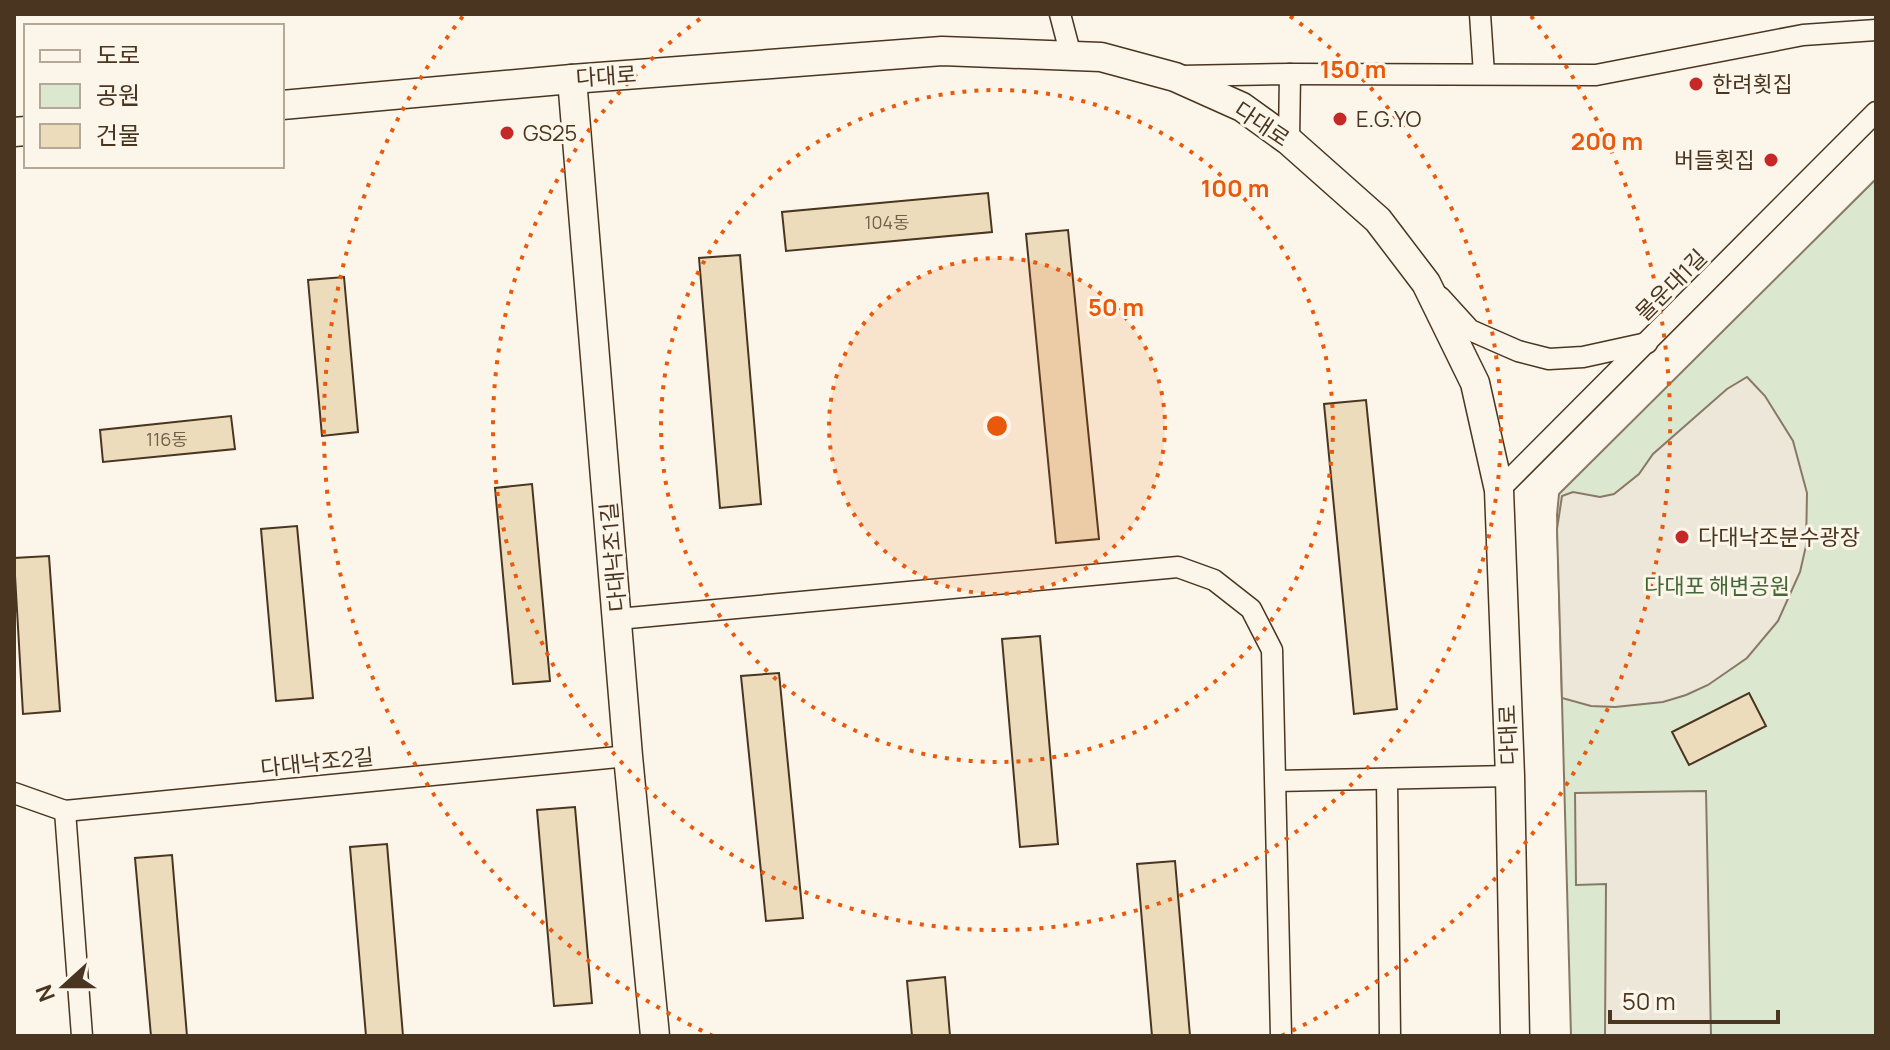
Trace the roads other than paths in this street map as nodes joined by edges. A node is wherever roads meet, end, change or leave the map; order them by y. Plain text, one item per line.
1 (1060, 14) edge
2 (1480, 14) edge
3 (1876, 30) edge
4 (1071, 56) junction
5 (1290, 74) junction
6 (1484, 74) junction
7 (1175, 77) junction
8 (572, 79) junction
9 (284, 105) edge
10 (1876, 112) edge
11 (1289, 141) junction
12 (1426, 283) junction
13 (1647, 343) junction
14 (1499, 490) junction
15 (618, 619) junction
16 (628, 756) junction
17 (1510, 776) junction
18 (1387, 779) junction
19 (1276, 781) junction
20 (14, 793) edge
21 (65, 811) junction
22 (82, 1036) edge
23 (655, 1036) edge
24 (1281, 1036) edge
25 (1390, 1036) edge
26 (1515, 1036) edge

1 - 4 street
2 - 6 street
3 - 6 street
4 - 7 main road, 다대로
4 - 8 main road, 다대로
5 - 6 street
5 - 7 street
5 - 11 street
7 - 11 main road, 다대로
8 - 9 main road, 다대로
8 - 15 main road, 다대낙조1길
10 - 13 street, 몰운대1길
11 - 12 main road, 다대로
12 - 13 street
12 - 14 main road, 다대로
13 - 14 street, 몰운대1길
14 - 17 main road, 다대로
15 - 16 main road, 다대낙조1길
15 - 19 street
16 - 21 street, 다대낙조2길
16 - 23 main road, 다대낙조1길
17 - 18 street
17 - 26 main road, 다대로
18 - 19 street
18 - 25 street
19 - 24 street
20 - 21 street, 다대낙조2길
21 - 22 street

